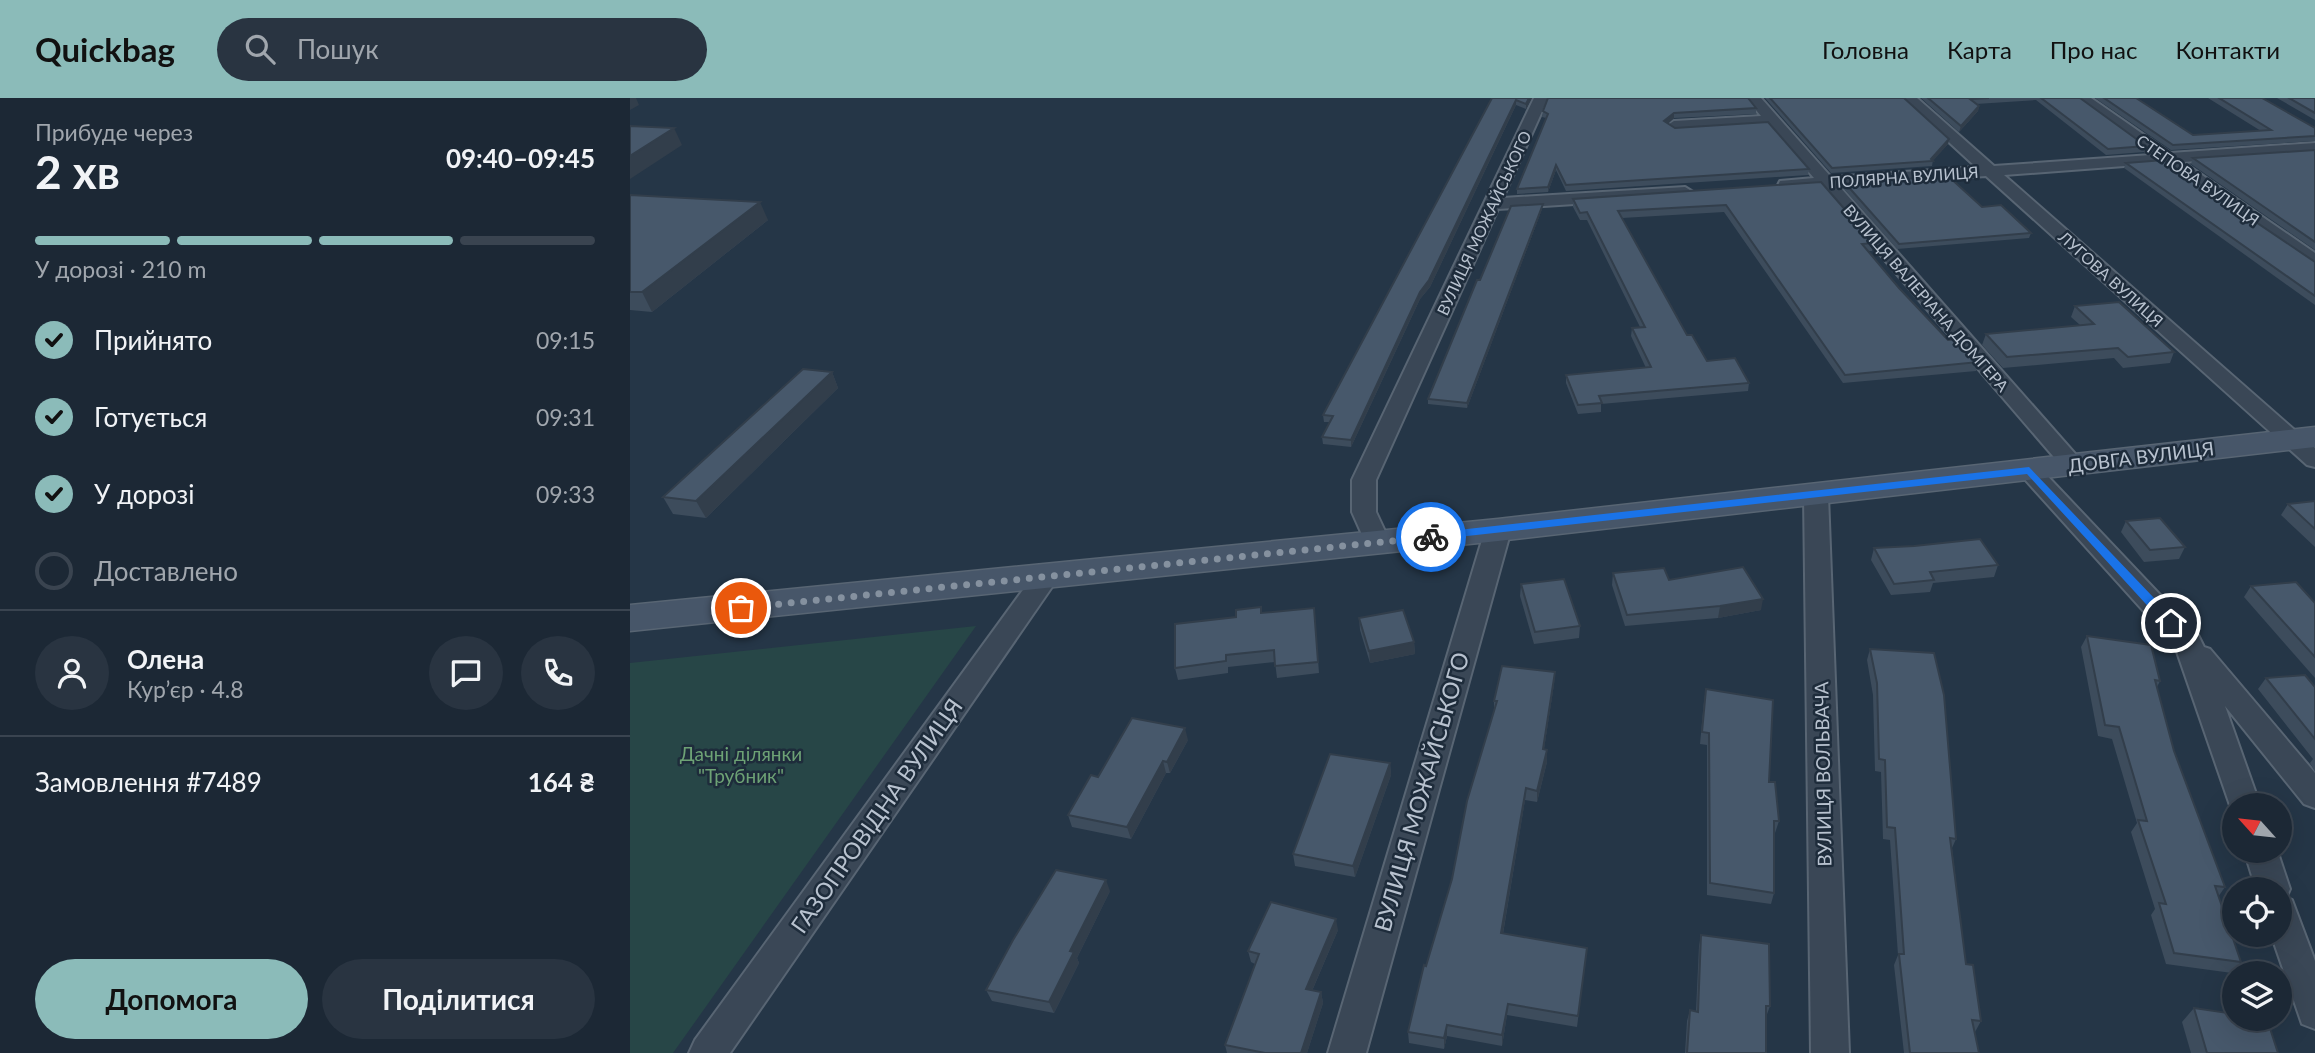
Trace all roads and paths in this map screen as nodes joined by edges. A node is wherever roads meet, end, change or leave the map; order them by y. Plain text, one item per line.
1 (1541, 98) edge
2 (1753, 98) edge
3 (1908, 98) edge
4 (2081, 98) edge
5 (1772, 120) junction
6 (1674, 126) edge
7 (2315, 148) edge
8 (2168, 159) junction
9 (1990, 171) junction
10 (1825, 183) junction
11 (1770, 186) edge
12 (1701, 191) edge
13 (1494, 204) junction
14 (2315, 262) edge
15 (2307, 445) edge
16 (2073, 465) junction
17 (2029, 470) junction
18 (1816, 495) junction
19 (1498, 530) junction
20 (1377, 542) junction
21 (1045, 578) junction
22 (630, 618) edge
23 (2188, 642) junction
24 (2240, 793) edge
25 (2315, 795) edge
26 (2292, 946) edge
27 (2315, 1013) edge
28 (708, 1053) edge
29 (1347, 1053) edge
30 (1830, 1053) edge

1 - 13 street, ВУЛИЦЯ МОЖАЙСЬКОГО
2 - 5 street, ВУЛИЦЯ ВАЛЕРІАНА ДОМГЕРА
3 - 9 street, ЛУГОВА ВУЛИЦЯ
4 - 8 street, СТЕПОВА ВУЛИЦЯ
5 - 6 street
5 - 10 street, ВУЛИЦЯ ВАЛЕРІАНА ДОМГЕРА
7 - 8 street, ПОЛЯРНА ВУЛИЦЯ
8 - 9 street, ПОЛЯРНА ВУЛИЦЯ
8 - 14 street, СТЕПОВА ВУЛИЦЯ
9 - 10 street, ПОЛЯРНА ВУЛИЦЯ
9 - 15 street, ЛУГОВА ВУЛИЦЯ
10 - 11 street, ПОЛЯРНА ВУЛИЦЯ
10 - 16 street, ВУЛИЦЯ ВАЛЕРІАНА ДОМГЕРА
12 - 13 street
13 - 20 street, ВУЛИЦЯ МОЖАЙСЬКОГО
15 - 16 street, ДОВГА ВУЛИЦЯ
16 - 17 street, ДОВГА ВУЛИЦЯ
17 - 18 street, ДОВГА ВУЛИЦЯ
17 - 23 street
18 - 19 street, ДОВГА ВУЛИЦЯ
18 - 30 street, ВУЛИЦЯ ВОЛЬВАЧА
19 - 20 street, ДОВГА ВУЛИЦЯ
19 - 29 street, ВУЛИЦЯ МОЖАЙСЬКОГО
20 - 21 street, ДОВГА ВУЛИЦЯ
21 - 22 street, ДОВГА ВУЛИЦЯ
21 - 28 street, ГАЗОПРОВІДНА ВУЛИЦЯ
23 - 24 street
23 - 25 street
26 - 27 street

